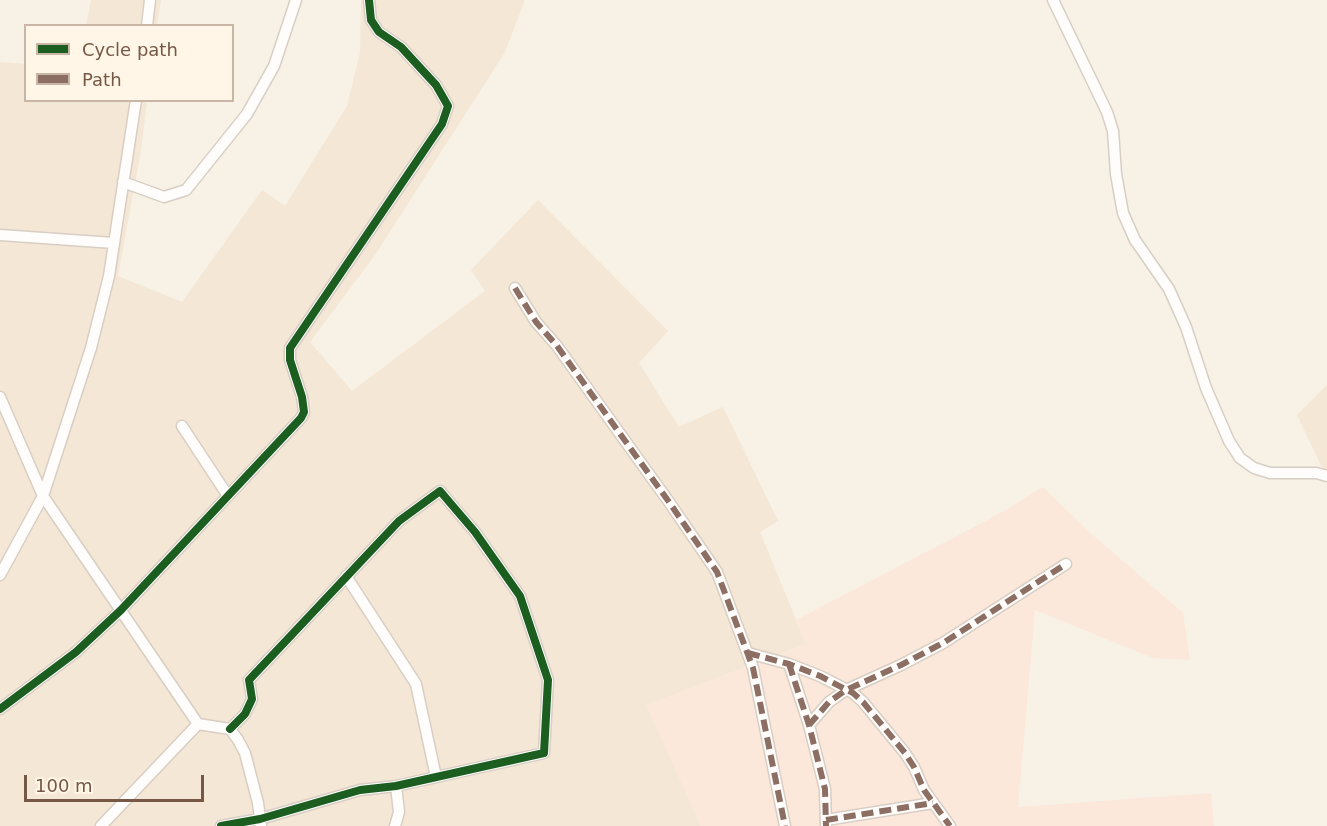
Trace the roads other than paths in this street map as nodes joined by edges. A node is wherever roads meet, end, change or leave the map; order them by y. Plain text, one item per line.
1 (150, 0) edge
2 (296, 0) edge
3 (369, 0) edge
4 (1053, 0) edge
5 (147, 24) edge
6 (136, 102) edge
7 (123, 182) junction
8 (0, 235) edge
9 (114, 243) junction
10 (515, 288) dead end
11 (0, 397) edge
12 (182, 426) dead end
13 (1327, 476) edge
14 (43, 496) junction
15 (228, 496) junction
16 (1066, 564) dead end
17 (0, 575) edge
18 (346, 576) junction
19 (121, 610) junction
20 (748, 653) junction
21 (789, 664) junction
22 (846, 690) junction
23 (0, 709) edge
24 (198, 724) junction
25 (808, 725) junction
26 (230, 729) junction
27 (436, 777) junction
28 (396, 786) junction
29 (933, 803) junction
30 (260, 822) edge
31 (826, 823) edge
32 (101, 826) edge
33 (221, 826) edge
34 (395, 826) edge
35 (785, 826) edge
36 (950, 826) edge

1 - 5 street
2 - 7 street
3 - 15 street
4 - 13 street
6 - 7 street
7 - 9 street
8 - 9 street
9 - 14 street
10 - 20 street
11 - 14 street
12 - 15 street
14 - 17 street
14 - 19 street
15 - 19 street
16 - 22 street
18 - 26 street
18 - 27 street
18 - 27 street
19 - 23 street
19 - 24 street
20 - 21 street
20 - 35 street
21 - 22 street
21 - 25 street
22 - 25 street
22 - 29 street
24 - 26 street
24 - 32 street
25 - 31 street
26 - 30 street
27 - 28 street
28 - 30 street
28 - 34 street
29 - 31 street
29 - 36 street
30 - 33 street

